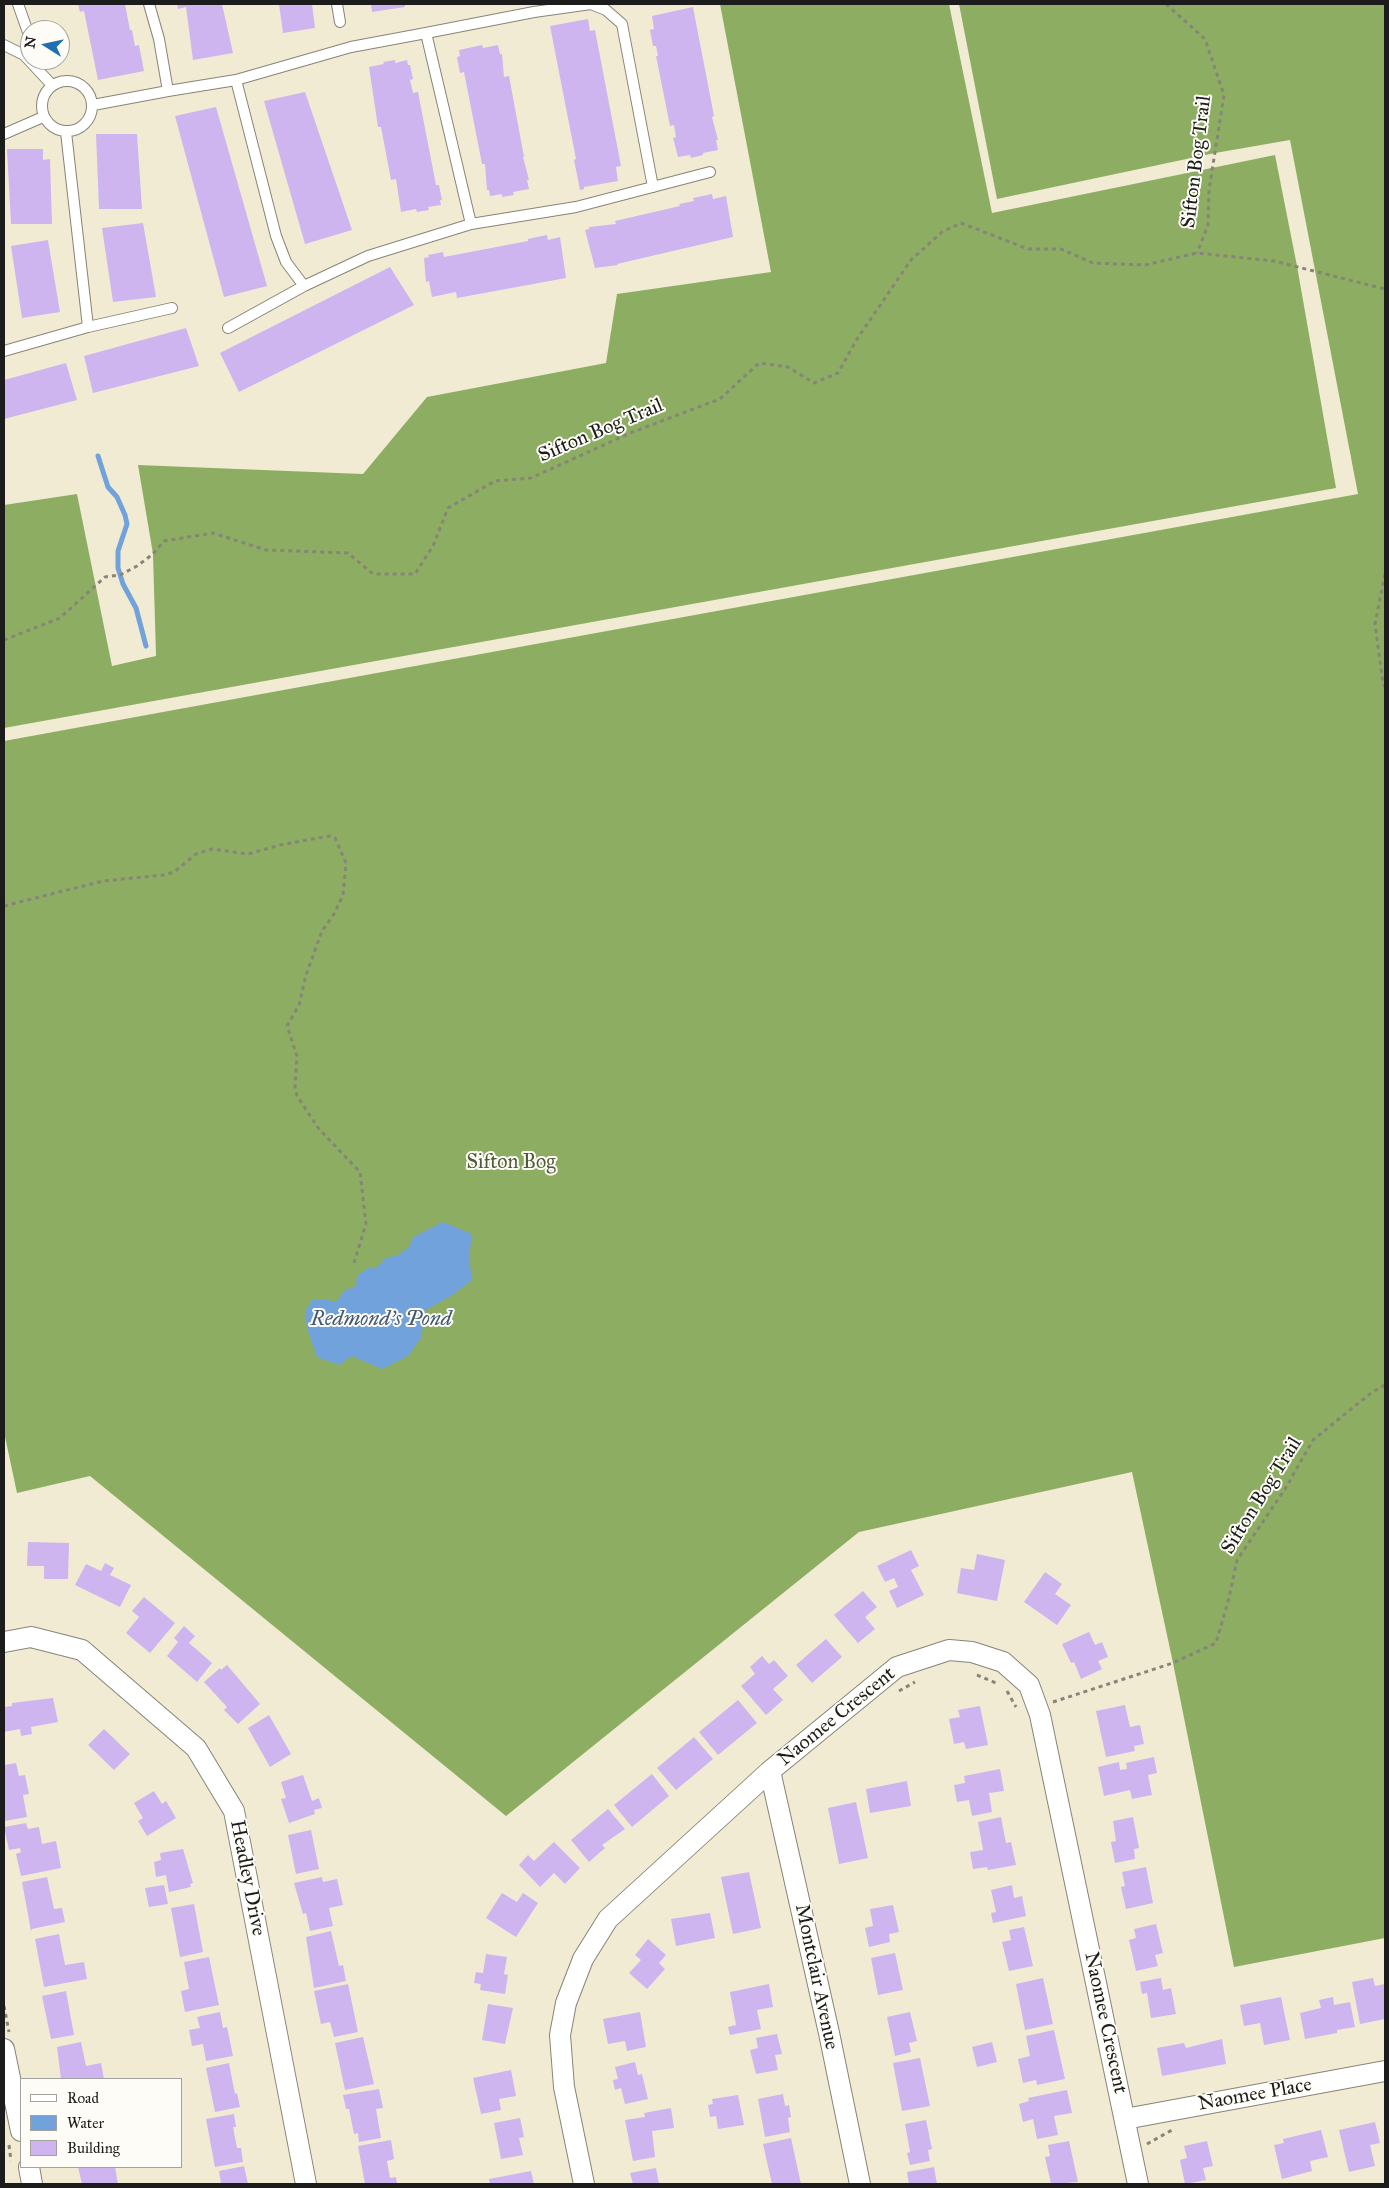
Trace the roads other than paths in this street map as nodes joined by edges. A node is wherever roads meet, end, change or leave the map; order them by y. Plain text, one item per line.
1 (18, 4) edge
2 (150, 4) edge
3 (337, 4) edge
4 (23, 20) edge
5 (340, 22) dead end
6 (426, 33) junction
7 (4, 45) edge
8 (20, 53) edge
9 (38, 70) edge
10 (236, 80) junction
11 (52, 84) junction
12 (168, 91) junction
13 (93, 105) junction
14 (43, 117) junction
15 (66, 132) junction
16 (4, 134) edge
17 (710, 172) dead end
18 (653, 187) junction
19 (471, 224) junction
20 (304, 286) junction
21 (172, 308) dead end
22 (88, 327) junction
23 (228, 328) dead end
24 (4, 351) edge
25 (4, 1642) edge
26 (770, 1771) junction
27 (4, 2049) edge
28 (1385, 2071) edge
29 (1125, 2119) junction
30 (15, 2136) edge
31 (21, 2168) edge
32 (32, 2184) edge
33 (306, 2184) edge
34 (584, 2184) edge
35 (860, 2184) edge
36 (1138, 2184) edge

1 - 4 lane
2 - 12 lane
3 - 5 lane
6 - 10 lane
6 - 18 lane
6 - 19 lane
7 - 8 lane
9 - 11 lane
10 - 12 lane
10 - 20 lane
11 - 13 lane
11 - 14 lane
12 - 13 lane
13 - 15 lane
14 - 15 lane
14 - 16 lane
15 - 22 lane
17 - 18 lane
18 - 19 lane
19 - 20 lane
20 - 23 lane
21 - 22 lane
22 - 24 lane
25 - 33 street, Headley Drive
26 - 29 street, Naomee Crescent
26 - 34 street, Naomee Crescent
26 - 35 street, Montclair Avenue
27 - 30 street
28 - 29 street, Naomee Place
29 - 36 street, Naomee Crescent
31 - 32 street

